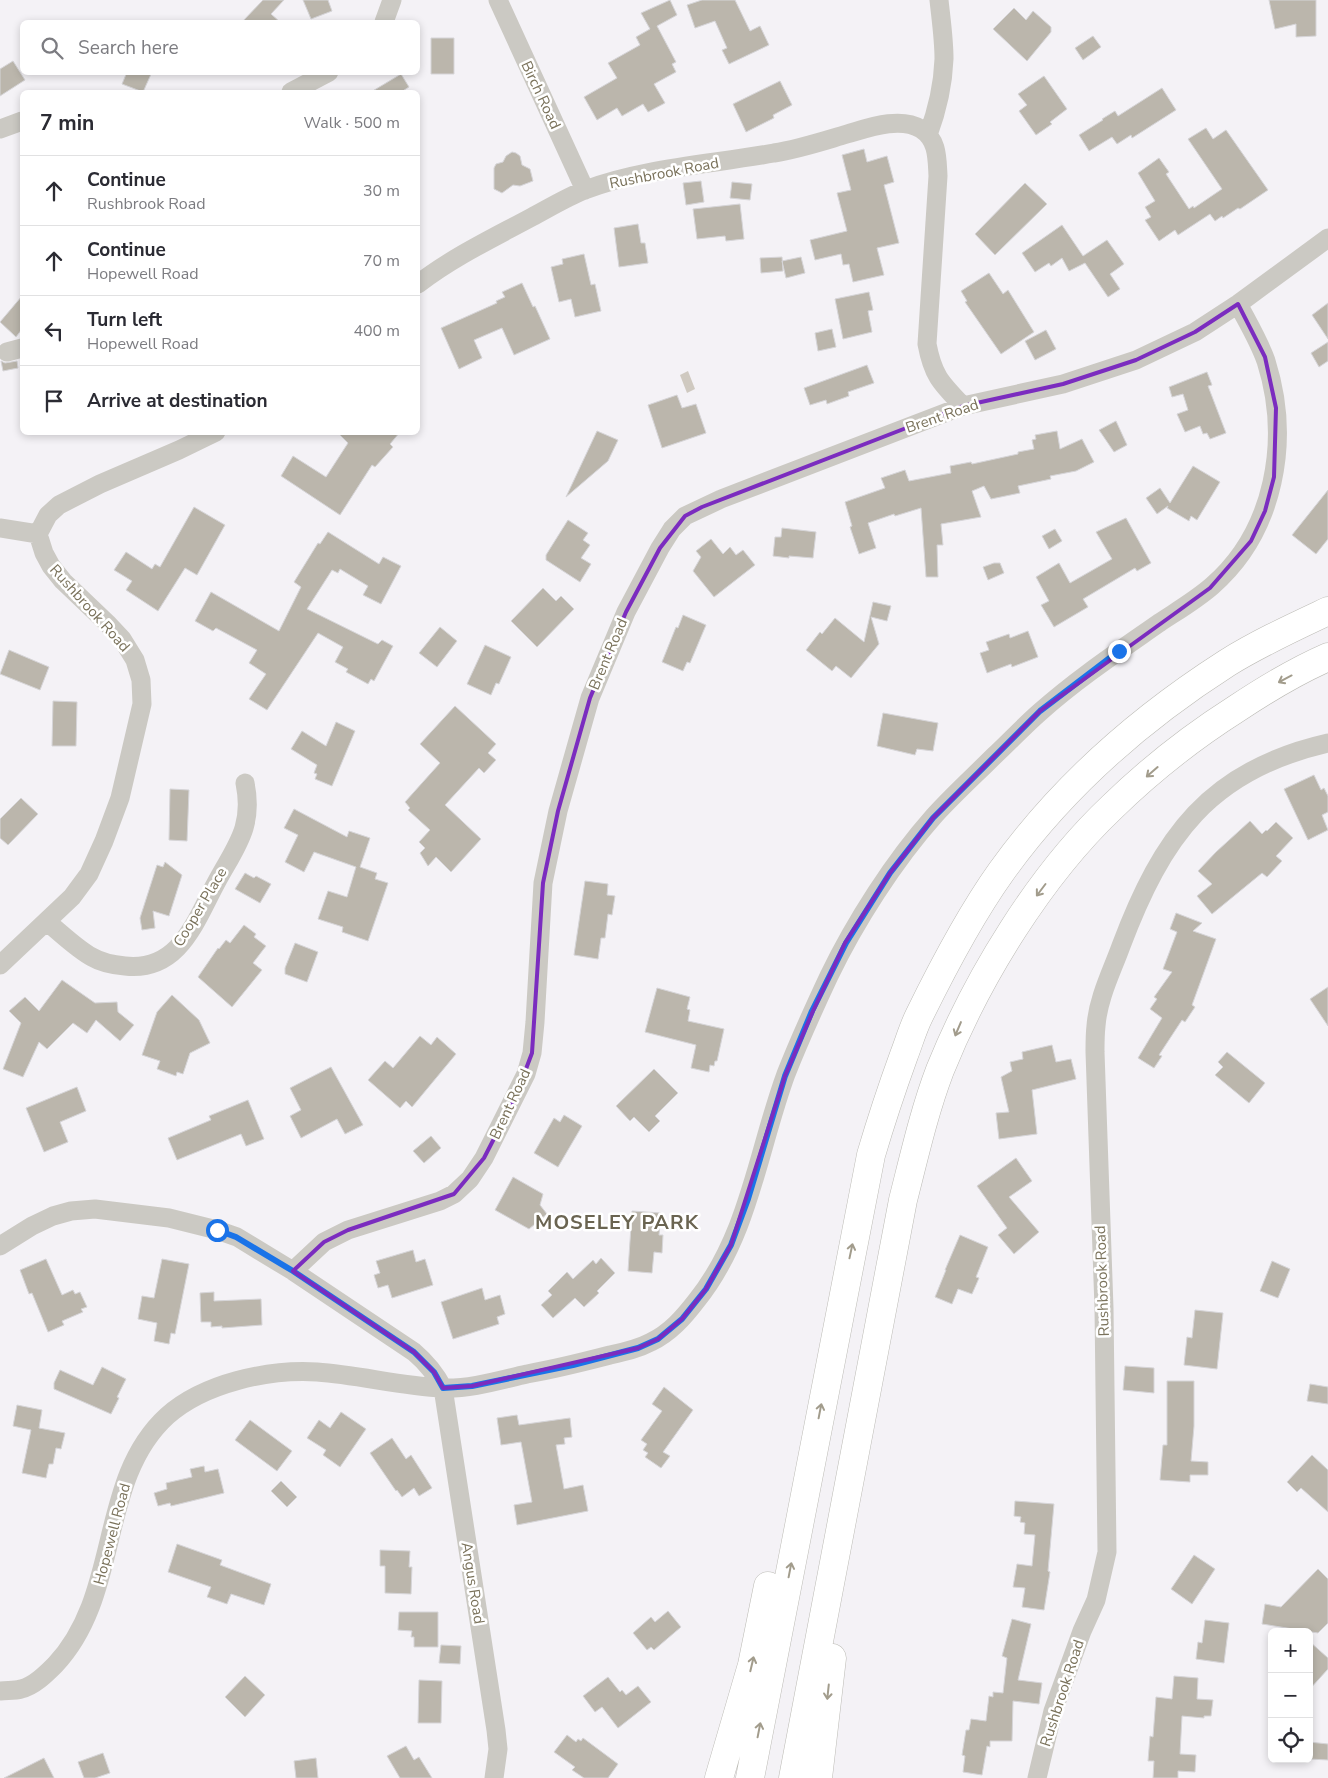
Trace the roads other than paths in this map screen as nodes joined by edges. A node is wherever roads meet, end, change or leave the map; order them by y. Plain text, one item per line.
1 (392, 0) edge
2 (498, 0) edge
3 (939, 0) edge
4 (385, 20) edge
5 (323, 75) edge
6 (295, 90) edge
7 (20, 122) edge
8 (0, 129) edge
9 (928, 135) junction
10 (585, 190) junction
11 (1328, 238) edge
12 (420, 282) edge
13 (1238, 304) junction
14 (963, 406) junction
15 (210, 435) edge
16 (0, 528) edge
17 (38, 534) junction
18 (1328, 612) edge
19 (1328, 656) edge
20 (1328, 743) edge
21 (245, 783) dead end
22 (47, 922) junction
23 (0, 965) edge
24 (0, 1246) edge
25 (293, 1271) junction
26 (833, 1343) junction
27 (443, 1388) junction
28 (854, 1452) junction
29 (0, 1691) edge
30 (494, 1778) edge
31 (719, 1778) edge
32 (750, 1778) edge
33 (793, 1778) edge
34 (818, 1778) edge
35 (1037, 1778) edge

1 - 4 street
2 - 10 street, Birch Road
3 - 9 street
5 - 6 street
7 - 8 street
9 - 10 street, Rushbrook Road
9 - 14 street
10 - 12 street, Rushbrook Road
11 - 13 street, Brent Road
13 - 14 street, Brent Road
13 - 27 street, Hopewell Road
14 - 25 street, Brent Road
15 - 17 street
16 - 17 street
17 - 22 street, Rushbrook Road
26 -> 18 highway
19 -> 28 highway
20 - 35 street, Rushbrook Road
21 - 22 street, Cooper Place
22 - 23 street, Rushbrook Road
24 - 25 street
25 - 27 street
31 -> 26 highway
32 -> 26 highway
27 - 29 street, Hopewell Road
27 - 30 street, Angus Road
28 - 33 highway
28 -> 34 highway

